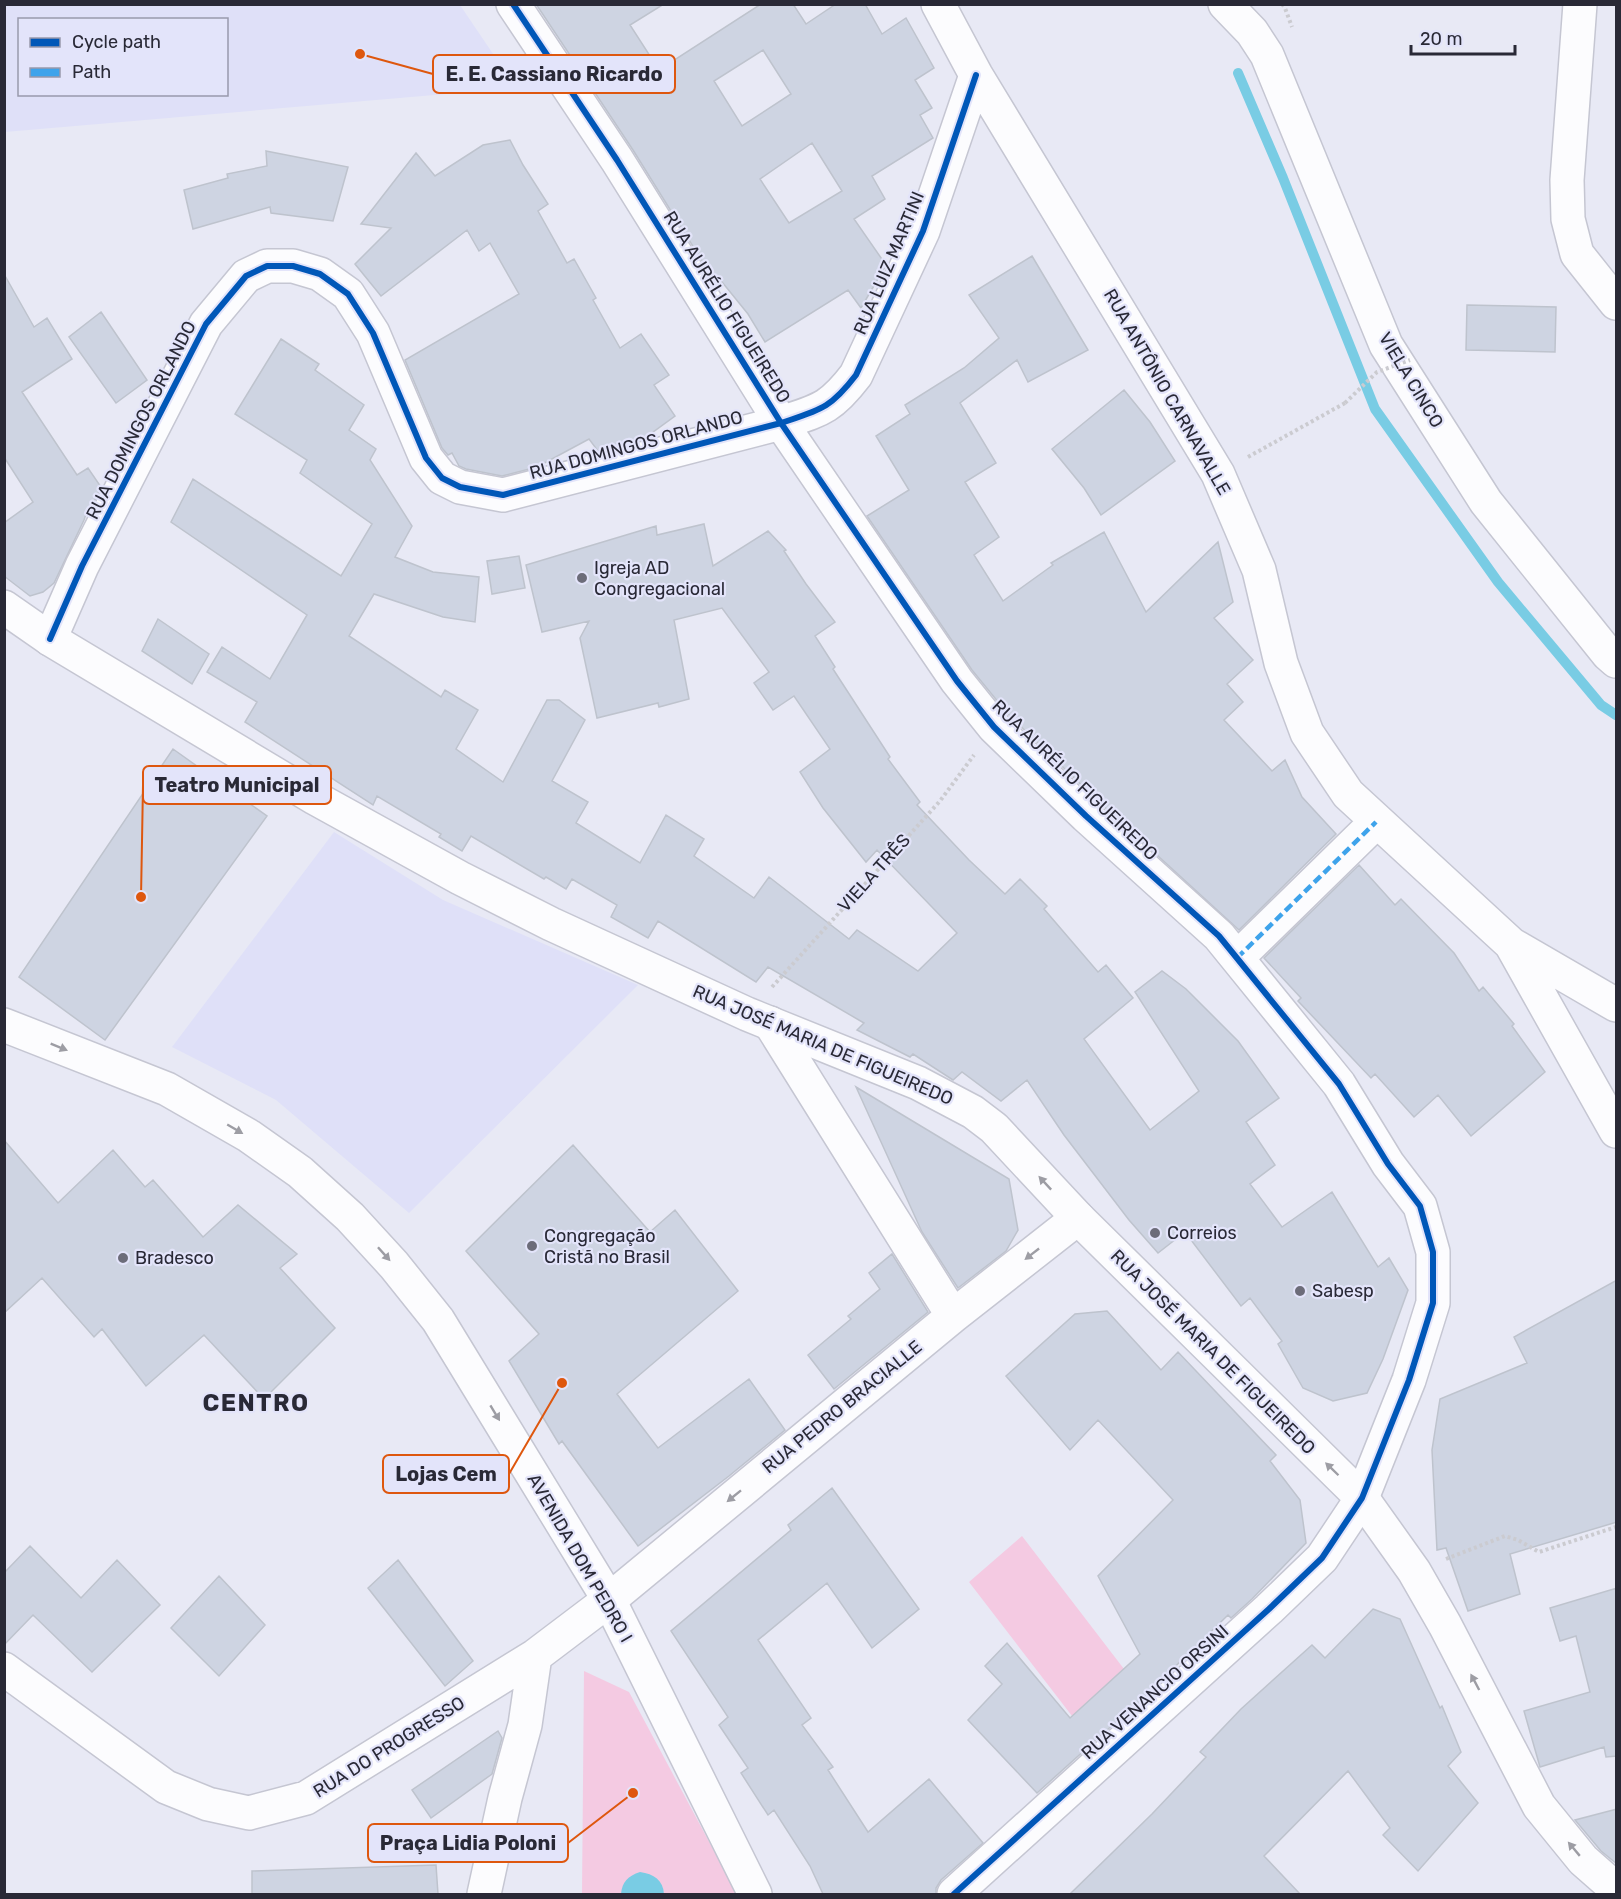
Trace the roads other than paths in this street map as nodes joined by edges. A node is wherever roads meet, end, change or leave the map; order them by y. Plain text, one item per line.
1 (513, 4) edge
2 (938, 4) edge
3 (1225, 4) edge
4 (1580, 4) edge
5 (976, 75) junction
6 (1617, 303) edge
7 (781, 423) junction
8 (4, 607) edge
9 (50, 639) junction
10 (1617, 661) edge
11 (1376, 822) junction
12 (1511, 944) junction
13 (1237, 958) junction
14 (1617, 1005) edge
15 (759, 1019) junction
16 (4, 1025) edge
17 (1617, 1131) edge
18 (1078, 1218) junction
19 (953, 1316) junction
20 (1362, 1498) junction
21 (609, 1600) junction
22 (535, 1656) junction
23 (4, 1669) edge
24 (1617, 1889) edge
25 (484, 1894) edge
26 (755, 1894) edge
27 (954, 1894) edge

1 - 7 street, RUA AURÉLIO FIGUEIREDO
2 - 5 street, RUA ANTÔNIO CARNAVALLE
3 - 10 street, VIELA CINCO
4 - 6 street
5 - 7 street, RUA LUIZ MARTINI
5 - 11 street, RUA ANTÔNIO CARNAVALLE
7 - 9 street, RUA DOMINGOS ORLANDO
7 - 13 street, RUA AURÉLIO FIGUEIREDO
8 - 9 street, RUA JOSÉ MARIA DE FIGUEIREDO
9 - 15 street, RUA JOSÉ MARIA DE FIGUEIREDO
11 - 12 street, RUA ANTÔNIO CARNAVALLE
11 - 13 street
12 - 14 street
12 - 17 street
13 - 20 street, RUA AURÉLIO FIGUEIREDO
18 -> 15 street, RUA JOSÉ MARIA DE FIGUEIREDO
15 - 19 street
16 -> 21 street, AVENIDA DOM PEDRO I
18 -> 19 street, RUA PEDRO BRACIALLE
20 -> 18 street, RUA JOSÉ MARIA DE FIGUEIREDO
19 -> 21 street, RUA PEDRO BRACIALLE
24 -> 20 street, RUA JOSÉ MARIA DE FIGUEIREDO
20 - 27 street, RUA VENANCIO ORSINI
21 - 22 street, RUA DO PROGRESSO
21 - 26 street, AVENIDA DOM PEDRO I
22 - 23 street, RUA DO PROGRESSO
22 - 25 street

